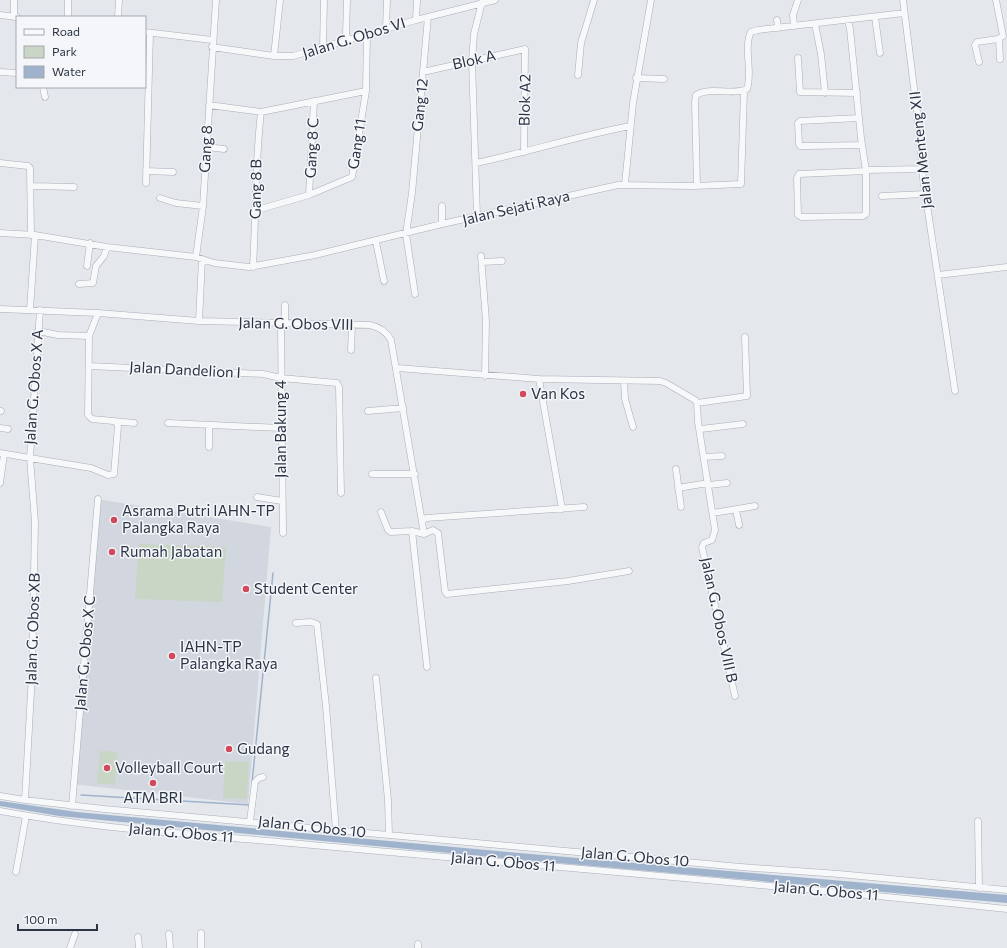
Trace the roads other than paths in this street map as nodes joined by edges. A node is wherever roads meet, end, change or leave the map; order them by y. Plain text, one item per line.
1 (14, 0) edge
2 (68, 0) edge
3 (119, 0) edge
4 (216, 0) edge
5 (280, 0) edge
6 (324, 0) edge
7 (347, 0) edge
8 (387, 0) edge
9 (417, 0) edge
10 (495, 0) edge
11 (594, 0) edge
12 (651, 0) edge
13 (798, 0) edge
14 (903, 0) edge
15 (996, 0) edge
16 (482, 2) edge
17 (904, 13) junction
18 (0, 15) edge
19 (68, 16) edge
20 (118, 16) edge
21 (875, 16) junction
22 (16, 17) edge
23 (428, 17) junction
24 (416, 20) junction
25 (777, 20) dead end
26 (848, 20) junction
27 (815, 24) junction
28 (794, 26) junction
29 (778, 28) junction
30 (386, 29) junction
31 (148, 33) edge
32 (367, 34) junction
33 (1000, 39) junction
34 (349, 40) junction
35 (212, 43) junction
36 (323, 48) junction
37 (525, 48) joint
38 (880, 53) dead end
39 (274, 56) junction
40 (798, 58) dead end
41 (1000, 58) dead end
42 (472, 61) junction
43 (978, 62) dead end
44 (0, 72) edge
45 (423, 72) junction
46 (16, 73) edge
47 (578, 75) dead end
48 (636, 78) junction
49 (664, 79) dead end
50 (43, 88) edge
51 (366, 91) junction
52 (744, 91) junction
53 (857, 92) junction
54 (825, 93) junction
55 (45, 97) dead end
56 (314, 101) junction
57 (209, 105) junction
58 (261, 112) junction
59 (859, 118) junction
60 (630, 126) junction
61 (862, 145) junction
62 (206, 147) junction
63 (224, 149) dead end
64 (524, 152) junction
65 (0, 163) edge
66 (476, 163) junction
67 (922, 169) junction
68 (146, 171) junction
69 (866, 171) junction
70 (173, 172) dead end
71 (146, 183) dead end
72 (625, 184) junction
73 (32, 186) junction
74 (697, 186) junction
75 (74, 187) dead end
76 (925, 194) junction
77 (310, 195) junction
78 (882, 196) dead end
79 (160, 198) dead end
80 (203, 206) junction
81 (442, 206) dead end
82 (257, 210) junction
83 (477, 216) junction
84 (442, 224) junction
85 (0, 233) edge
86 (406, 234) junction
87 (33, 235) junction
88 (376, 242) junction
89 (90, 243) junction
90 (107, 247) junction
91 (196, 258) junction
92 (202, 259) junction
93 (502, 261) dead end
94 (87, 266) dead end
95 (253, 267) junction
96 (1007, 267) edge
97 (938, 275) junction
98 (384, 281) dead end
99 (78, 284) dead end
100 (415, 294) dead end
101 (285, 305) dead end
102 (0, 309) edge
103 (30, 310) junction
104 (40, 310) junction
105 (98, 313) junction
106 (199, 321) junction
107 (283, 324) junction
108 (352, 325) junction
109 (38, 331) junction
110 (90, 336) junction
111 (745, 337) dead end
112 (351, 350) dead end
113 (89, 366) junction
114 (397, 368) junction
115 (485, 376) junction
116 (282, 378) junction
117 (538, 379) junction
118 (624, 381) junction
119 (955, 391) dead end
120 (697, 403) junction
121 (403, 408) junction
122 (368, 411) dead end
123 (116, 422) junction
124 (168, 423) dead end
125 (134, 424) dead end
126 (743, 424) dead end
127 (208, 425) junction
128 (632, 427) dead end
129 (0, 428) edge
130 (282, 428) junction
131 (8, 429) dead end
132 (700, 429) junction
133 (209, 447) dead end
134 (2, 453) edge
135 (722, 456) dead end
136 (704, 457) junction
137 (30, 458) junction
138 (676, 469) dead end
139 (372, 474) dead end
140 (415, 474) junction
141 (0, 483) edge
142 (727, 483) dead end
143 (708, 484) junction
144 (678, 488) junction
145 (341, 493) dead end
146 (257, 497) dead end
147 (98, 500) dead end
148 (282, 501) junction
149 (756, 506) dead end
150 (584, 507) dead end
151 (681, 507) dead end
152 (562, 509) junction
153 (736, 510) junction
154 (381, 512) dead end
155 (713, 513) junction
156 (422, 521) junction
157 (739, 524) dead end
158 (412, 531) junction
159 (283, 534) dead end
160 (424, 534) junction
161 (629, 571) dead end
162 (296, 623) dead end
163 (427, 666) dead end
164 (376, 678) dead end
165 (735, 696) dead end
166 (263, 777) dead end
167 (0, 796) edge
168 (25, 800) junction
169 (72, 806) junction
170 (0, 811) edge
171 (26, 816) junction
172 (250, 821) junction
173 (978, 821) dead end
174 (336, 831) junction
175 (390, 835) junction
176 (16, 872) dead end
177 (979, 888) junction
178 (1007, 890) edge
179 (1007, 909) edge
180 (201, 933) dead end
181 (75, 934) dead end
182 (169, 934) dead end
183 (138, 937) dead end
184 (70, 948) edge
185 (139, 948) edge
186 (170, 948) edge
187 (201, 948) edge

1 - 22 street
2 - 19 street
3 - 20 street
4 - 35 street, Gang 8
5 - 39 street
6 - 36 street
7 - 34 street
8 - 30 street
9 - 24 street
10 - 16 street, Jalan G. Obos VI
11 - 47 street
12 - 48 street
13 - 28 street
14 - 17 street, Jalan Menteng XII
15 - 33 street
16 - 23 street, Jalan G. Obos VI
16 - 42 street
17 - 21 street
17 - 67 street, Jalan Menteng XII
18 - 22 street
21 - 26 street
21 - 38 street
23 - 24 street, Jalan G. Obos VI
23 - 45 street, Gang 12
24 - 30 street, Jalan G. Obos VI
25 - 29 street
26 - 27 street
26 - 53 street
27 - 28 street
27 - 54 street
28 - 29 street
29 - 52 street
30 - 32 street, Jalan G. Obos VI
31 - 35 street, Jalan G. Obos VI
31 - 68 street
32 - 34 street, Jalan G. Obos VI
32 - 51 street, Gang 11
33 - 41 street
33 - 43 street
34 - 36 street, Jalan G. Obos VI
35 - 39 street, Jalan G. Obos VI
35 - 57 street, Gang 8
36 - 39 street, Jalan G. Obos VI
37 - 42 street, Blok A
37 - 64 street, Blok A2
40 - 54 street
42 - 45 street, Blok A
42 - 66 street
44 - 46 street
45 - 86 street, Gang 12
48 - 49 street
48 - 60 street
50 - 55 street
51 - 56 street
51 - 77 street, Gang 11
52 - 74 street, Jalan Sejati Raya
52 - 74 street
53 - 54 street
53 - 59 street
56 - 58 street
56 - 77 street, Gang 8 C
57 - 58 street
57 - 62 street, Gang 8
58 - 82 street, Gang 8 B
59 - 61 street
59 - 61 street
60 - 64 street
60 - 72 street
61 - 69 street
62 - 63 street
62 - 80 street, Gang 8
64 - 66 street
65 - 73 street
66 - 83 street
67 - 69 street
67 - 76 street, Jalan Menteng XII
68 - 70 street
68 - 71 street
69 - 69 street
72 - 74 street, Jalan Sejati Raya
72 - 83 street, Jalan Sejati Raya
73 - 75 street
73 - 87 street
76 - 78 street
76 - 97 street, Jalan Menteng XII
77 - 82 street, Gang 11
79 - 80 street
80 - 91 street, Gang 8
81 - 84 street
82 - 95 street, Gang 8 B
83 - 84 street, Jalan Sejati Raya
84 - 86 street, Jalan Sejati Raya
85 - 87 street, Jalan Sejati Raya
86 - 88 street, Jalan Sejati Raya
86 - 100 street, Gang 12
87 - 89 street, Jalan Sejati Raya
87 - 103 street
88 - 95 street, Jalan Sejati Raya
88 - 98 street
89 - 90 street, Jalan Sejati Raya
89 - 94 street
90 - 91 street, Jalan Sejati Raya
90 - 99 street
91 - 92 street, Jalan Sejati Raya
92 - 95 street, Jalan Sejati Raya
92 - 106 street
93 - 115 street
96 - 97 street
97 - 119 street, Jalan Menteng XII
101 - 107 street, Jalan Bakung 4
102 - 103 street, Jalan G. Obos VIII
103 - 104 street, Jalan G. Obos VIII
104 - 105 street, Jalan G. Obos VIII
104 - 109 street, Jalan G. Obos X A
105 - 106 street, Jalan G. Obos VIII
105 - 110 street
106 - 107 street, Jalan G. Obos VIII
107 - 108 street, Jalan G. Obos VIII
107 - 116 street, Jalan Bakung 4
108 - 112 street
108 - 114 street, Jalan G. Obos VIII
109 - 110 street
109 - 137 street, Jalan G. Obos X A
110 - 113 street
111 - 120 street
113 - 116 street, Jalan Dandelion I
113 - 123 street
114 - 115 street
114 - 121 street, Jalan G. Obos VIII
115 - 117 street
116 - 130 street, Jalan Bakung 4
116 - 145 street, Jalan Dandelion I
117 - 118 street
117 - 152 street
118 - 120 street
118 - 128 street
120 - 132 street, Jalan G. Obos VIII B
121 - 122 street
121 - 140 street, Jalan G. Obos VIII
123 - 125 street
123 - 137 street
124 - 127 street
126 - 132 street
127 - 130 street
127 - 133 street
129 - 131 street
130 - 148 street, Jalan Bakung 4
132 - 136 street, Jalan G. Obos VIII B
134 - 137 street, Jalan G. Obos X A
134 - 141 street
135 - 136 street
136 - 143 street, Jalan G. Obos VIII B
137 - 168 street, Jalan G. Obos XB
138 - 144 street
139 - 140 street
140 - 156 street, Jalan G. Obos VIII
142 - 143 street
143 - 144 street
143 - 155 street, Jalan G. Obos VIII B
144 - 151 street
146 - 148 street
147 - 169 street, Jalan G. Obos X C
148 - 159 street, Jalan Bakung 4
149 - 153 street
150 - 152 street
152 - 156 street
153 - 155 street
153 - 157 street
154 - 158 street
155 - 165 street, Jalan G. Obos VIII B
156 - 160 street, Jalan G. Obos VIII
158 - 160 street
158 - 163 street
160 - 161 street
162 - 174 street
164 - 175 street
166 - 172 street
167 - 168 street, Jalan G. Obos 10
168 - 169 street, Jalan G. Obos 10
169 - 172 street, Jalan G. Obos 10
170 - 171 street, Jalan G. Obos 11
171 - 176 street
171 - 179 street, Jalan G. Obos 11
172 - 174 street, Jalan G. Obos 10
173 - 177 street
174 - 175 street, Jalan G. Obos 10
175 - 177 street, Jalan G. Obos 10
177 - 178 street, Jalan G. Obos 10
180 - 187 street
181 - 184 street
182 - 186 street
183 - 185 street

